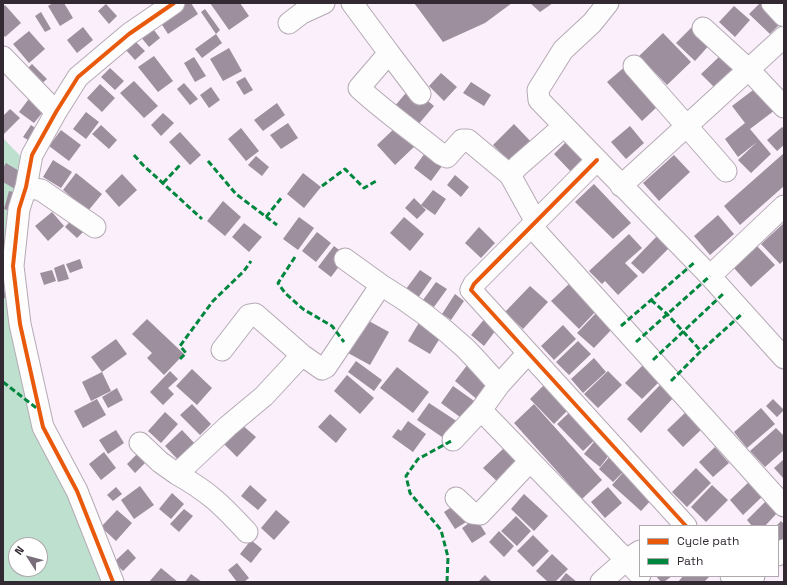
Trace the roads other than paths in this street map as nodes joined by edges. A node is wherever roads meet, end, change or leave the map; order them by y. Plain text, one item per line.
1 (174, 3) edge
2 (324, 3) edge
3 (352, 3) edge
4 (608, 3) edge
5 (772, 3) edge
6 (784, 16) edge
7 (289, 23) dead end
8 (703, 28) dead end
9 (784, 36) edge
10 (389, 53) junction
11 (3, 57) edge
12 (634, 66) dead end
13 (749, 70) junction
14 (420, 94) dead end
15 (784, 107) edge
16 (56, 112) junction
17 (687, 125) junction
18 (564, 126) junction
19 (596, 160) junction
20 (726, 171) dead end
21 (510, 175) junction
22 (621, 186) junction
23 (26, 187) junction
24 (784, 206) edge
25 (534, 224) junction
26 (95, 227) dead end
27 (345, 259) dead end
28 (710, 276) junction
29 (381, 285) junction
30 (222, 350) dead end
31 (528, 352) junction
32 (302, 354) junction
33 (784, 358) edge
34 (499, 386) junction
35 (481, 410) junction
36 (453, 440) dead end
37 (140, 444) dead end
38 (530, 461) junction
39 (177, 474) junction
40 (456, 498) dead end
41 (784, 506) edge
42 (677, 523) edge
43 (247, 532) dead end
44 (637, 565) edge
45 (113, 582) edge
46 (600, 582) edge

1 - 16 street
2 - 7 street
3 - 10 street
4 - 18 street
5 - 6 street
8 - 13 street
9 - 13 street
10 - 14 street
10 - 21 street
11 - 16 street
12 - 17 street
13 - 15 street
13 - 17 street
16 - 23 street
17 - 20 street
17 - 22 street
18 - 19 street
18 - 21 street
19 - 22 street
19 - 25 street
21 - 25 street
22 - 28 street
23 - 26 street
23 - 45 street
24 - 28 street
25 - 31 street
25 - 41 street
27 - 29 street
28 - 33 street
29 - 32 street
29 - 34 street
30 - 32 street
31 - 34 street
31 - 42 street
32 - 39 street
34 - 35 street
35 - 36 street
35 - 38 street
37 - 39 street
38 - 40 street
38 - 44 street
39 - 43 street
44 - 46 street

